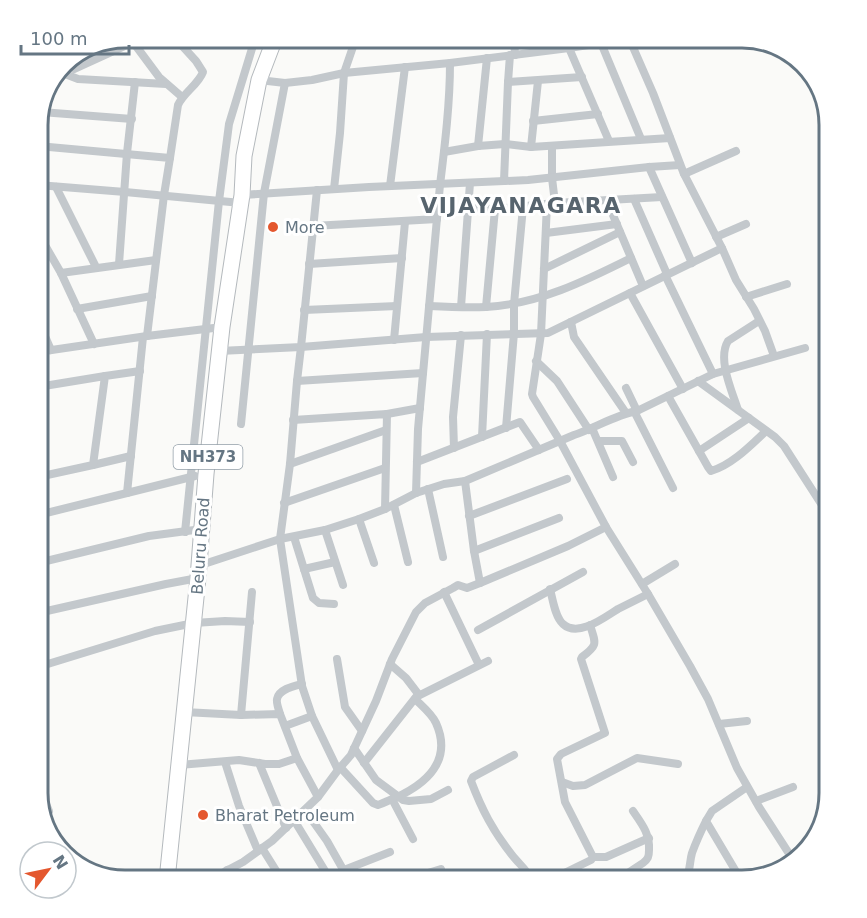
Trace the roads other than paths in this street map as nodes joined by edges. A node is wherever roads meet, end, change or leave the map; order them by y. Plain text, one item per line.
1 (138, 48) edge
2 (183, 48) edge
3 (251, 48) edge
4 (259, 48) edge
5 (271, 48) edge
6 (353, 48) edge
7 (513, 48) edge
8 (569, 48) joint
9 (603, 48) edge
10 (634, 48) edge
11 (119, 49) edge
12 (513, 55) junction
13 (487, 58) junction
14 (267, 59) junction
15 (450, 63) junction
16 (405, 67) junction
17 (70, 71) edge
18 (68, 74) edge
19 (344, 74) junction
20 (582, 77) junction
21 (259, 80) junction
22 (538, 81) junction
23 (135, 82) junction
24 (508, 82) junction
25 (285, 83) junction
26 (166, 84) junction
27 (182, 97) junction
28 (49, 113) edge
29 (598, 114) junction
30 (132, 119) junction
31 (533, 121) junction
32 (670, 138) junction
33 (641, 139) junction
34 (609, 141) junction
35 (505, 144) junction
36 (478, 146) junction
37 (552, 146) junction
38 (48, 147) edge
39 (531, 147) junction
40 (736, 151) dead end
41 (444, 152) junction
42 (128, 153) junction
43 (170, 158) junction
44 (680, 165) junction
45 (649, 167) junction
46 (684, 174) junction
47 (552, 177) junction
48 (504, 181) junction
49 (470, 183) junction
50 (440, 185) junction
51 (48, 186) edge
52 (390, 186) junction
53 (56, 187) junction
54 (334, 189) junction
55 (317, 190) junction
56 (125, 192) junction
57 (264, 193) junction
58 (164, 195) junction
59 (662, 197) junction
60 (241, 199) junction
61 (634, 199) junction
62 (219, 201) junction
63 (607, 201) junction
64 (551, 204) junction
65 (523, 207) junction
66 (468, 208) junction
67 (495, 209) junction
68 (437, 219) junction
69 (405, 222) junction
70 (746, 224) dead end
71 (313, 226) junction
72 (619, 228) junction
73 (546, 233) junction
74 (716, 237) junction
75 (722, 249) junction
76 (48, 250) edge
77 (402, 258) junction
78 (632, 258) junction
79 (156, 260) junction
80 (692, 262) junction
81 (119, 264) junction
82 (309, 264) junction
83 (96, 267) junction
84 (544, 269) junction
85 (61, 273) junction
86 (666, 275) junction
87 (787, 284) dead end
88 (643, 286) junction
89 (630, 292) junction
90 (152, 296) junction
91 (746, 297) junction
92 (542, 298) junction
93 (514, 304) junction
94 (397, 306) junction
95 (429, 306) junction
96 (462, 307) junction
97 (486, 307) junction
98 (77, 309) junction
99 (304, 310) junction
100 (759, 321) junction
101 (571, 322) junction
102 (214, 328) junction
103 (514, 333) junction
104 (487, 334) junction
105 (540, 334) junction
106 (461, 335) junction
107 (145, 336) junction
108 (426, 337) junction
109 (394, 340) junction
110 (48, 343) edge
111 (94, 344) junction
112 (301, 347) junction
113 (805, 348) dead end
114 (48, 350) edge
115 (51, 350) junction
116 (248, 350) junction
117 (219, 351) junction
118 (774, 356) junction
119 (536, 361) junction
120 (140, 370) junction
121 (726, 370) junction
122 (423, 374) junction
123 (713, 374) junction
124 (105, 376) junction
125 (297, 381) junction
126 (698, 381) junction
127 (48, 385) edge
128 (626, 388) dead end
129 (683, 389) junction
130 (668, 396) junction
131 (420, 408) junction
132 (738, 410) junction
133 (632, 412) junction
134 (387, 414) junction
135 (749, 418) junction
136 (293, 420) junction
137 (241, 424) dead end
138 (506, 428) junction
139 (591, 429) junction
140 (386, 430) junction
141 (766, 430) junction
142 (482, 437) junction
143 (560, 441) junction
144 (599, 441) junction
145 (454, 448) junction
146 (539, 450) junction
147 (699, 452) junction
148 (131, 456) junction
149 (417, 462) junction
150 (633, 462) dead end
151 (290, 464) junction
152 (93, 465) junction
153 (385, 468) junction
154 (48, 475) edge
155 (198, 475) junction
156 (613, 477) dead end
157 (567, 479) dead end
158 (465, 481) junction
159 (673, 488) dead end
160 (428, 489) junction
161 (127, 493) junction
162 (416, 493) junction
163 (819, 499) edge
164 (284, 503) junction
165 (390, 507) junction
166 (48, 513) edge
167 (469, 516) junction
168 (559, 518) dead end
169 (359, 519) junction
170 (606, 527) junction
171 (202, 530) junction
172 (325, 530) junction
173 (185, 532) junction
174 (294, 537) junction
175 (280, 539) junction
176 (474, 551) junction
177 (443, 557) dead end
178 (48, 561) edge
179 (200, 562) junction
180 (335, 562) junction
181 (408, 562) dead end
182 (374, 563) dead end
183 (675, 564) dead end
184 (304, 569) junction
185 (583, 572) dead end
186 (198, 578) junction
187 (480, 583) junction
188 (642, 584) junction
189 (343, 585) dead end
190 (550, 590) junction
191 (252, 592) dead end
192 (444, 592) junction
193 (648, 594) junction
194 (334, 604) dead end
195 (48, 611) edge
196 (250, 622) junction
197 (194, 623) junction
198 (590, 625) junction
199 (478, 630) dead end
200 (337, 659) dead end
201 (48, 664) edge
202 (390, 664) junction
203 (302, 684) junction
204 (417, 697) junction
205 (184, 712) junction
206 (280, 714) junction
207 (241, 715) junction
208 (312, 716) junction
209 (747, 720) dead end
210 (718, 724) junction
211 (285, 726) junction
212 (362, 731) junction
213 (354, 748) junction
214 (514, 755) dead end
215 (297, 758) junction
216 (225, 762) junction
217 (260, 763) junction
218 (364, 763) junction
219 (678, 764) dead end
220 (179, 765) junction
221 (339, 769) junction
222 (562, 782) junction
223 (747, 787) junction
224 (793, 787) dead end
225 (448, 790) dead end
226 (318, 797) junction
227 (395, 797) junction
228 (756, 801) junction
229 (306, 810) junction
230 (633, 811) dead end
231 (294, 820) junction
232 (706, 821) junction
233 (286, 828) junction
234 (649, 838) junction
235 (413, 840) dead end
236 (260, 849) junction
237 (390, 852) dead end
238 (788, 852) dead end
239 (593, 857) junction
240 (441, 868) dead end
241 (168, 870) edge
242 (227, 870) edge
243 (275, 870) edge
244 (325, 870) edge
245 (344, 870) joint
246 (435, 870) edge
247 (527, 870) edge
248 (571, 870) edge
249 (632, 870) edge
250 (689, 870) edge
251 (735, 870) edge

1 - 26 street
2 - 27 street
3 - 62 street
4 - 14 street
5 - 14 highway, Beluru Road / NH373
6 - 19 street
7 - 12 street
8 - 12 street
8 - 20 street
9 - 33 street
10 - 32 street
11 - 17 street
12 - 13 street
12 - 24 street
13 - 15 street
13 - 36 street
14 - 21 highway, Beluru Road / NH373
15 - 16 street
15 - 41 street
16 - 19 street
16 - 52 street
18 - 23 street
19 - 25 street
19 - 54 street
20 - 22 street
20 - 29 street
21 - 25 street
21 - 60 highway, Beluru Road / NH373
22 - 24 street
22 - 31 street
23 - 26 street
23 - 30 street
24 - 35 street
25 - 57 street
26 - 27 street
27 - 43 street
28 - 30 street
29 - 31 street
29 - 34 street
30 - 42 street
31 - 39 street
32 - 33 street
32 - 44 street
33 - 34 street
34 - 37 street
35 - 36 street
35 - 39 street
35 - 48 street
36 - 41 street
37 - 39 street
37 - 47 street
38 - 42 street
40 - 46 street
41 - 50 street
42 - 43 street
42 - 56 street
43 - 58 street
44 - 45 street
44 - 46 street
45 - 47 street
45 - 59 street
46 - 74 street
47 - 48 street
47 - 64 street
48 - 49 street
49 - 50 street
49 - 66 street
50 - 52 street
50 - 68 street
51 - 53 street
52 - 54 street
53 - 56 street
53 - 83 street
54 - 55 street
55 - 57 street
55 - 71 street
56 - 58 street
56 - 81 street
57 - 60 street
57 - 116 street
58 - 62 street
58 - 79 street
59 - 61 street
59 - 80 street
60 - 62 street
60 - 102 highway, Beluru Road / NH373
61 - 63 street
61 - 86 street
62 - 102 street
63 - 64 street
63 - 72 street
64 - 65 street
64 - 73 street
65 - 67 street
65 - 93 street
66 - 67 street
66 - 96 street
67 - 97 street
68 - 69 street
68 - 95 street
69 - 71 street
69 - 77 street
70 - 74 street
71 - 82 street
72 - 73 street
72 - 78 street
72 - 84 street
73 - 84 street
74 - 75 street
75 - 80 street
75 - 91 street
76 - 85 street
77 - 82 street
77 - 94 street
78 - 88 street
78 - 92 street
79 - 81 street
79 - 90 street
80 - 86 street
81 - 83 street
82 - 99 street
83 - 85 street
84 - 92 street
85 - 98 street
86 - 88 street
86 - 123 street
87 - 91 street
88 - 89 street
89 - 101 street
89 - 129 street
90 - 98 street
90 - 107 street
91 - 100 street
92 - 93 street
92 - 105 street
93 - 97 street
93 - 103 street
94 - 99 street
94 - 109 street
95 - 96 street
95 - 108 street
96 - 97 street
98 - 111 street
99 - 112 street
100 - 118 street
100 - 121 street
101 - 105 street
101 - 133 street
102 - 107 street
102 - 117 highway, Beluru Road / NH373
102 - 155 street
103 - 104 street
103 - 105 street
103 - 138 street
104 - 106 street
104 - 142 street
105 - 119 street
106 - 108 street
106 - 145 street
107 - 111 street
107 - 120 street
108 - 109 street
108 - 122 street
109 - 112 street
110 - 115 street
111 - 115 street
112 - 116 street
112 - 125 street
113 - 118 street
114 - 115 street
116 - 117 street
116 - 137 street
117 - 155 highway, Beluru Road / NH373
118 - 121 street
119 - 139 street
119 - 143 street
120 - 124 street
120 - 148 street
121 - 123 street
121 - 132 street
122 - 125 street
122 - 131 street
123 - 126 street
124 - 127 street
124 - 152 street
125 - 136 street
126 - 129 street
126 - 132 street
128 - 133 street
129 - 130 street
130 - 133 street
130 - 147 street
131 - 134 street
131 - 149 street
132 - 135 street
133 - 139 street
133 - 159 street
134 - 136 street
134 - 140 street
135 - 141 street
135 - 147 street
136 - 151 street
138 - 142 street
138 - 146 street
139 - 143 street
139 - 144 street
140 - 151 street
140 - 153 street
141 - 147 street
141 - 163 street
142 - 145 street
143 - 146 street
143 - 170 street
144 - 150 street
144 - 156 street
145 - 149 street
146 - 158 street
148 - 152 street
148 - 161 street
149 - 162 street
151 - 164 street
152 - 154 street
153 - 164 street
153 - 165 street
155 - 161 street
155 - 171 highway, Beluru Road / NH373
155 - 173 street
157 - 167 street
158 - 160 street
158 - 167 street
160 - 162 street
160 - 177 street
161 - 166 street
162 - 165 street
164 - 175 street
165 - 169 street
165 - 181 street
167 - 176 street
168 - 176 street
169 - 172 street
169 - 182 street
170 - 187 street
170 - 188 street
171 - 173 street
171 - 179 highway, Beluru Road / NH373
172 - 174 street
172 - 180 street
173 - 178 street
174 - 175 street
174 - 184 street
175 - 179 street
175 - 203 street
176 - 187 street
179 - 186 highway, Beluru Road / NH373
180 - 184 street
180 - 189 street
183 - 188 street
184 - 194 street
185 - 190 street
186 - 195 street
186 - 197 highway, Beluru Road / NH373
187 - 192 street
188 - 193 street
190 - 198 street
190 - 199 street
191 - 196 street
192 - 202 street
192 - 204 street
193 - 198 street
193 - 210 street
196 - 197 street
196 - 207 street
197 - 201 street
197 - 205 highway, Beluru Road / NH373
198 - 222 street
200 - 212 street
202 - 204 street
202 - 212 street
203 - 206 street
203 - 208 street
204 - 218 street
204 - 227 street
205 - 207 street
205 - 220 highway, Beluru Road / NH373
206 - 207 street
206 - 211 street
208 - 211 street
208 - 221 street
209 - 210 street
210 - 223 street
211 - 215 street
212 - 213 street
213 - 218 street
213 - 221 street
214 - 247 street
215 - 217 street
215 - 226 street
216 - 217 street
216 - 220 street
216 - 236 street
217 - 233 street
218 - 227 street
219 - 222 street
220 - 241 highway, Beluru Road / NH373
221 - 226 street
221 - 227 street
222 - 239 street
223 - 228 street
223 - 232 street
224 - 228 street
225 - 227 street
226 - 229 street
227 - 235 street
228 - 238 street
229 - 231 street
229 - 245 street
230 - 234 street
231 - 233 street
231 - 244 street
232 - 250 street
232 - 251 street
233 - 236 street
234 - 239 street
234 - 249 street
236 - 242 street
236 - 243 street
237 - 245 street
239 - 248 street
240 - 246 street

